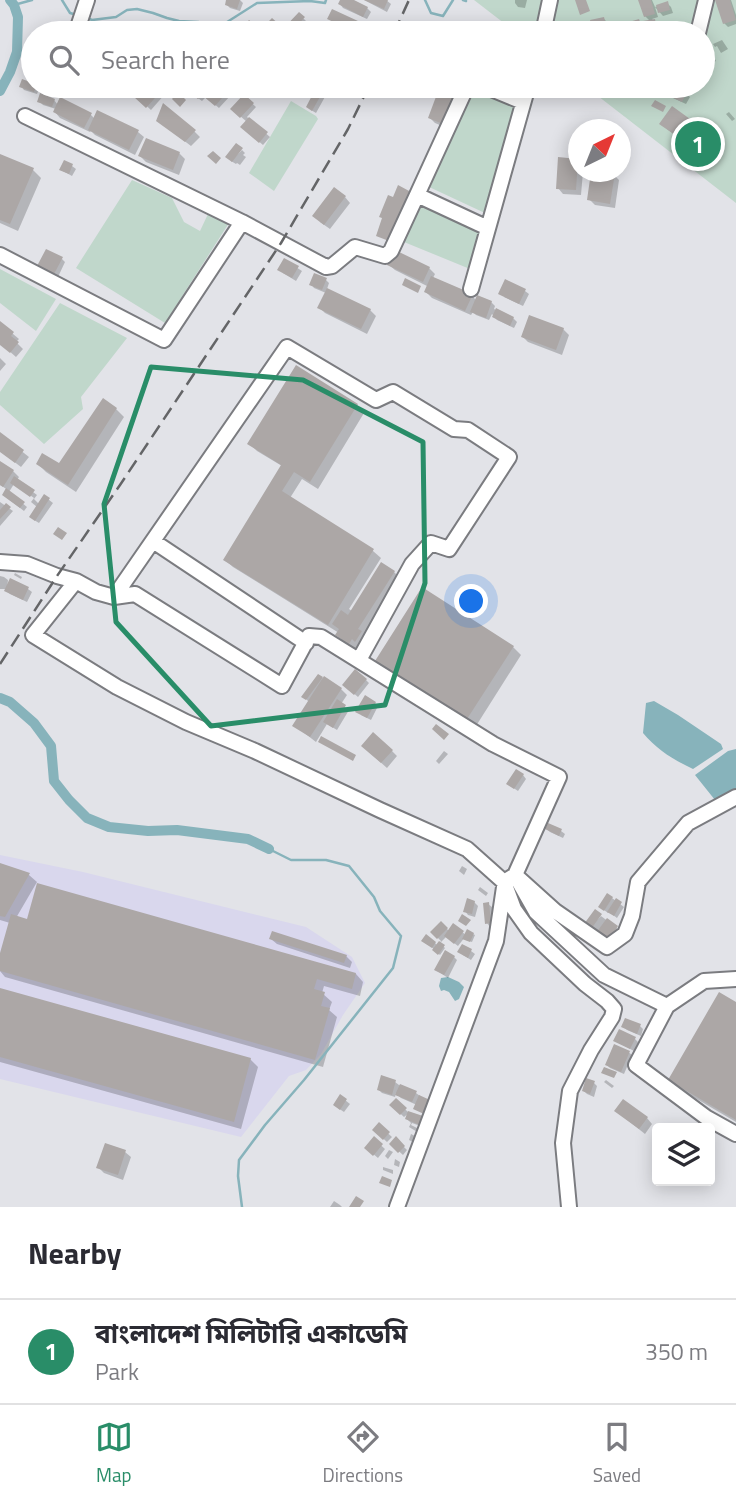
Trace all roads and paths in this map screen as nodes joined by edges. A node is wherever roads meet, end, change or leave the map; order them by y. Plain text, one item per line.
1 (550, 0) edge
2 (706, 0) edge
3 (87, 1) edge
4 (80, 21) edge
5 (546, 21) edge
6 (701, 21) edge
7 (461, 98) edge
8 (512, 98) edge
9 (524, 98) edge
10 (523, 103) junction
11 (25, 116) dead end
12 (416, 195) junction
13 (242, 222) junction
14 (488, 228) junction
15 (0, 255) edge
16 (471, 289) dead end
17 (153, 541) junction
18 (0, 562) edge
19 (76, 581) junction
20 (114, 597) junction
21 (306, 643) junction
22 (359, 660) junction
23 (736, 797) edge
24 (510, 879) junction
25 (736, 979) edge
26 (667, 1006) junction
27 (736, 1135) edge
28 (397, 1207) edge
29 (569, 1207) edge

1 - 5 street
2 - 6 street
3 - 4 street
7 - 12 street
8 - 10 street
9 - 10 street
10 - 14 street
11 - 13 street
12 - 13 street
12 - 14 street
13 - 15 street
14 - 16 street
17 - 20 street
17 - 21 street
17 - 22 street
18 - 19 street
19 - 20 street
19 - 24 street
20 - 21 street
21 - 22 street
22 - 24 street
23 - 24 street
24 - 26 street
24 - 28 street
24 - 29 street
25 - 26 street
26 - 27 street

